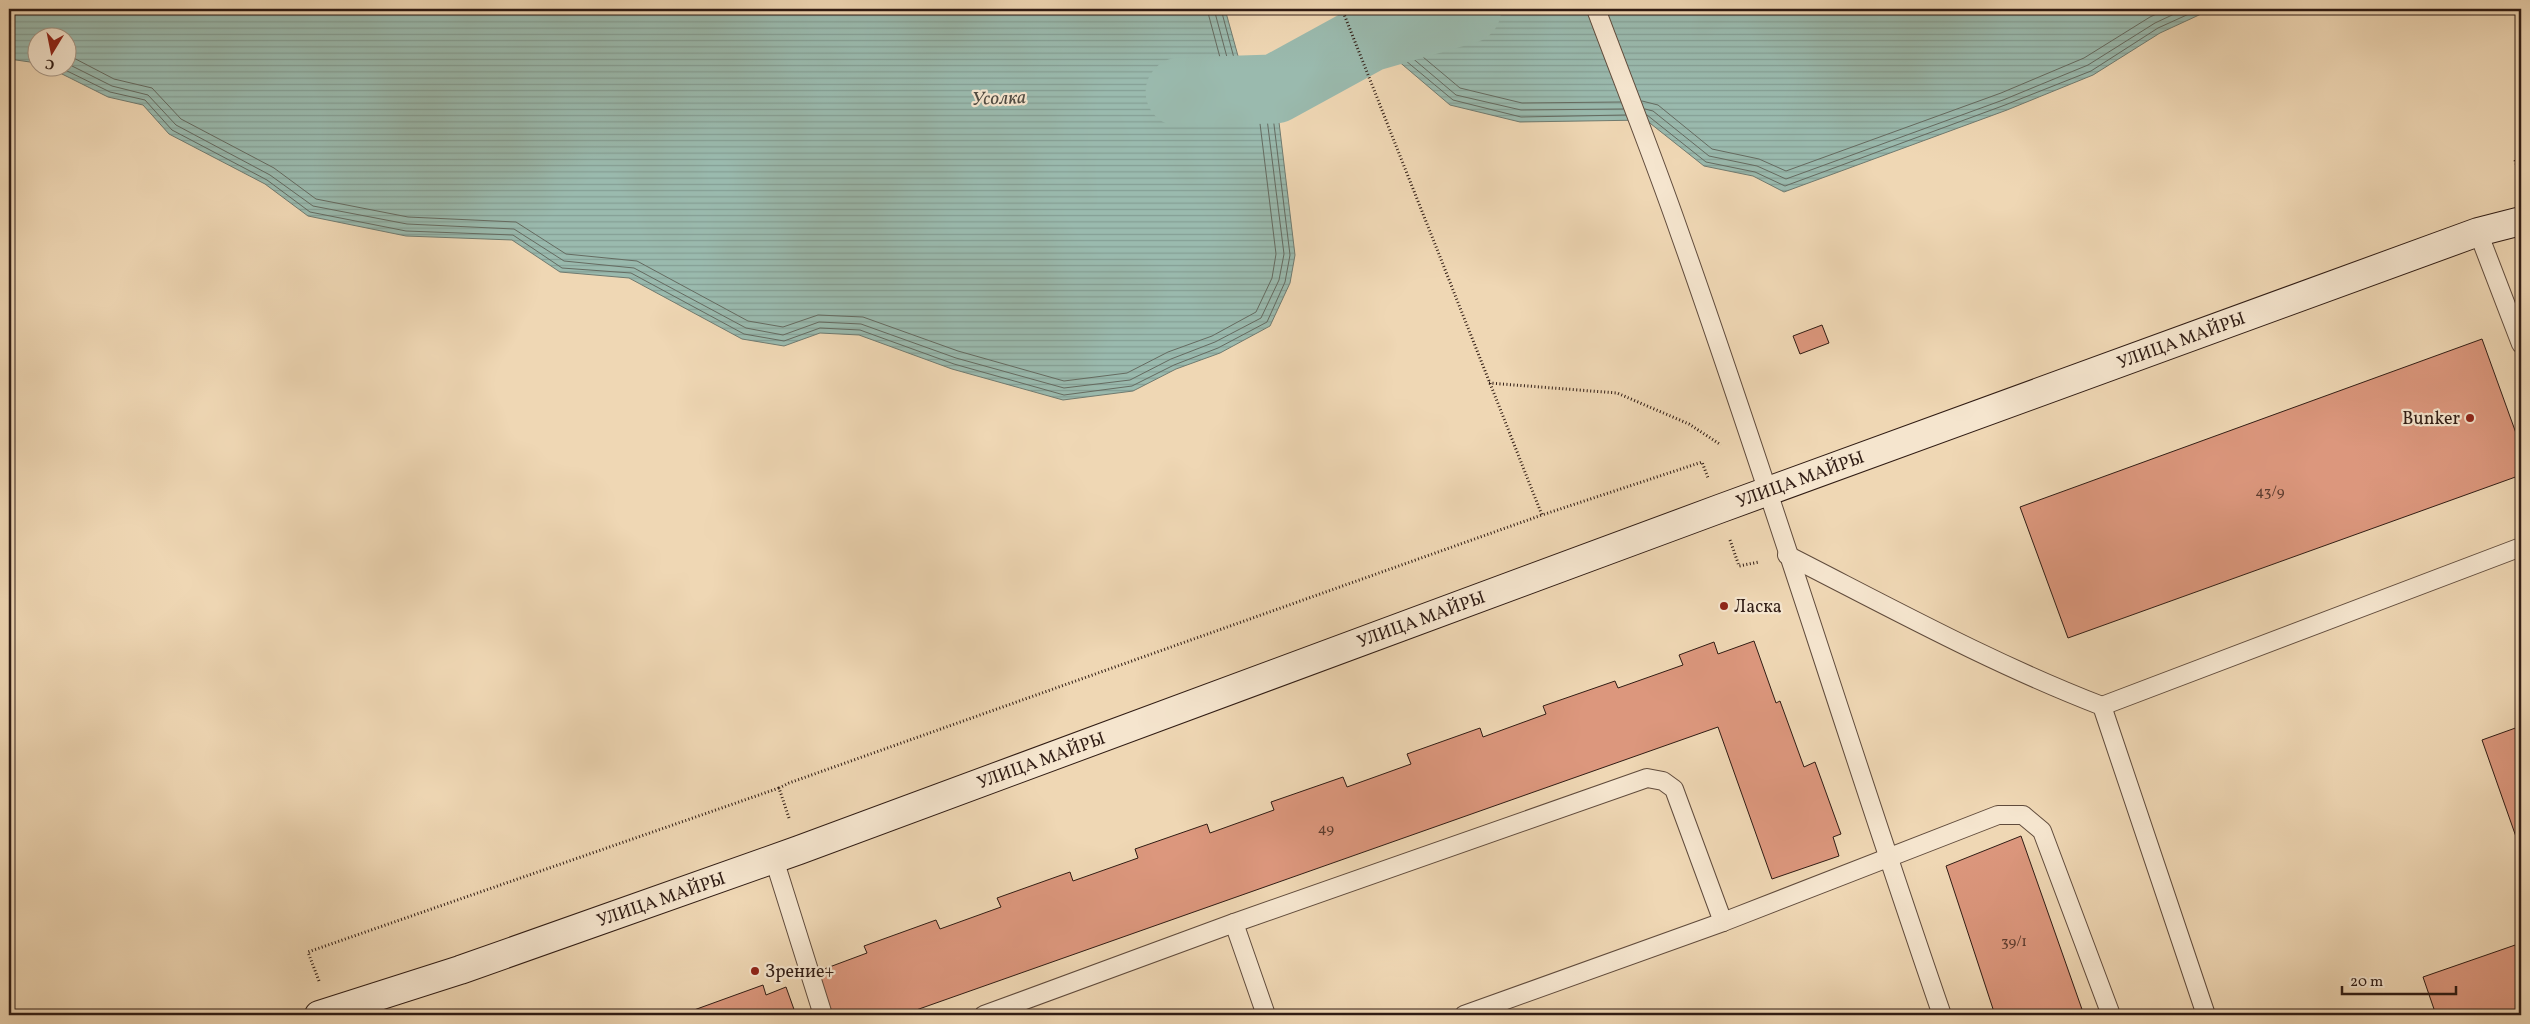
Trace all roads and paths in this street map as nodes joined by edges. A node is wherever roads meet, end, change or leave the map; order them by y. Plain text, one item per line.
1 (1342, 9) edge
2 (1596, 9) edge
3 (2516, 160) dead end
4 (2521, 179) edge
5 (2521, 221) edge
6 (2478, 232) junction
7 (2521, 344) edge
8 (1489, 383) junction
9 (1722, 446) dead end
10 (1768, 491) junction
11 (1719, 508) junction
12 (1542, 515) junction
13 (2521, 547) edge
14 (1787, 555) junction
15 (2102, 706) junction
16 (779, 788) junction
17 (799, 850) junction
18 (774, 859) junction
19 (1888, 860) junction
20 (1723, 922) junction
21 (1234, 923) junction
22 (328, 1014) edge
23 (824, 1015) edge
24 (984, 1015) edge
25 (1266, 1015) edge
26 (1464, 1015) edge
27 (1942, 1015) edge
28 (2111, 1015) edge
29 (2206, 1015) edge

1 - 8 path
2 - 10 lane
3 - 4 path
5 - 6 street, УЛИЦА МАЙРЫ
6 - 7 lane
6 - 10 street, УЛИЦА МАЙРЫ
8 - 9 path
8 - 12 path
10 - 11 street, УЛИЦА МАЙРЫ
10 - 14 lane
11 - 12 path
11 - 14 path
11 - 17 street, УЛИЦА МАЙРЫ
12 - 16 path
13 - 15 lane
14 - 15 lane
14 - 19 lane
15 - 29 lane
16 - 17 path
16 - 22 path
17 - 18 street, УЛИЦА МАЙРЫ
18 - 22 street, УЛИЦА МАЙРЫ
18 - 23 lane
19 - 20 lane
19 - 27 lane
19 - 28 lane
20 - 21 lane
20 - 26 lane
21 - 24 lane
21 - 25 lane

